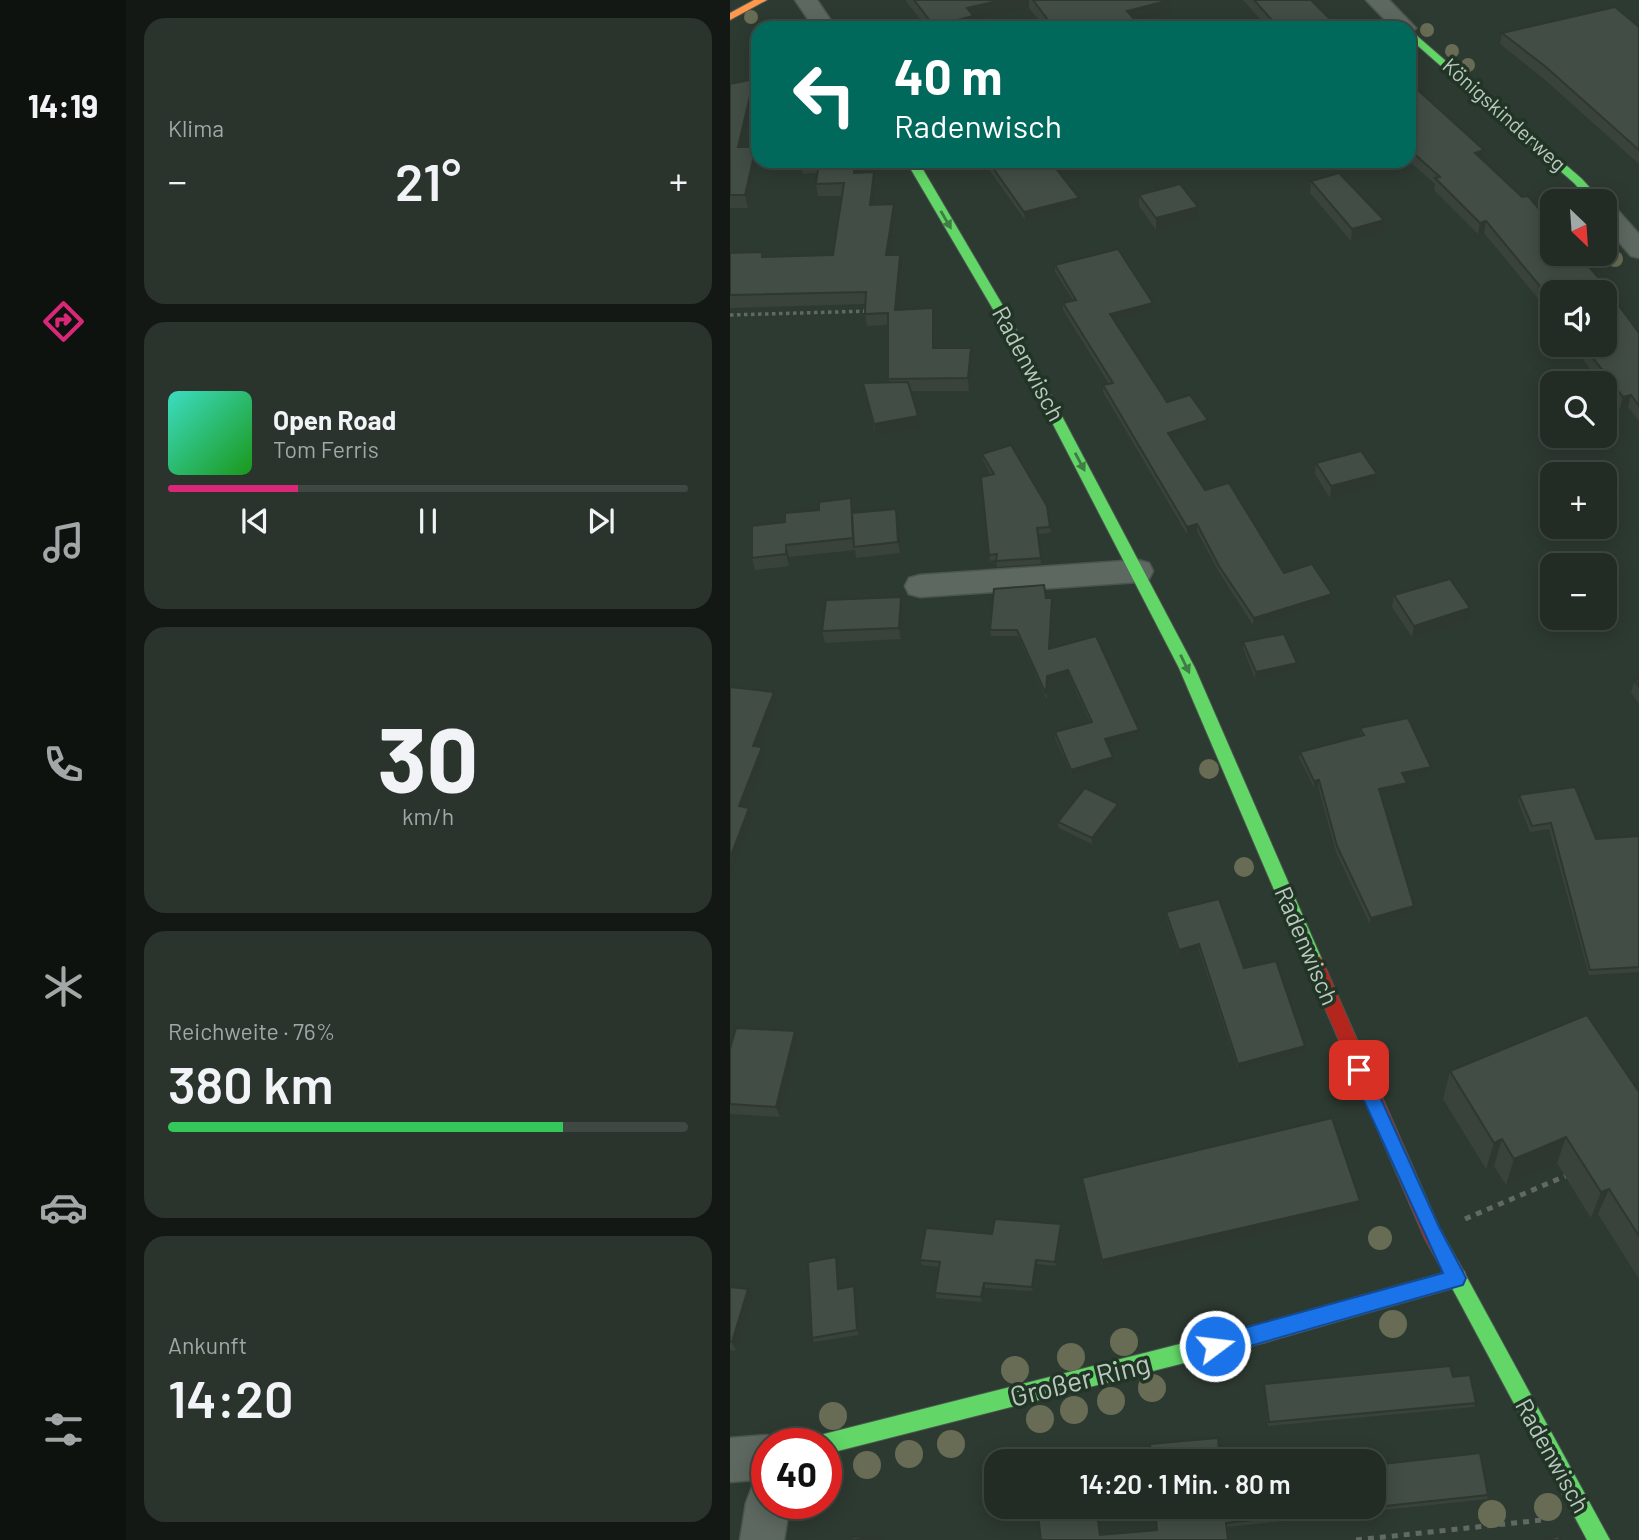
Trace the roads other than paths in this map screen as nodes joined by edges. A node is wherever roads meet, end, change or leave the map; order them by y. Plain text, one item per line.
1 (762, 0) edge
2 (806, 0) edge
3 (1376, 0) edge
4 (730, 17) edge
5 (820, 21) edge
6 (1398, 21) edge
7 (1416, 38) edge
8 (916, 168) edge
9 (1585, 189) edge
10 (1617, 225) edge
11 (1639, 251) edge
12 (1138, 570) junction
13 (920, 586) dead end
14 (1456, 1278) junction
15 (842, 1439) edge
16 (751, 1458) edge
17 (730, 1460) edge
18 (765, 1519) edge
19 (762, 1540) edge
20 (1599, 1540) edge

1 - 4 street
2 - 5 street
3 - 6 street
7 - 9 street, Königskinderweg
8 -> 12 street, Radenwisch
10 - 11 street
12 - 13 street
12 -> 14 street, Radenwisch
14 - 15 street, Großer Ring
14 - 20 street, Radenwisch
16 - 17 street
18 - 19 street

